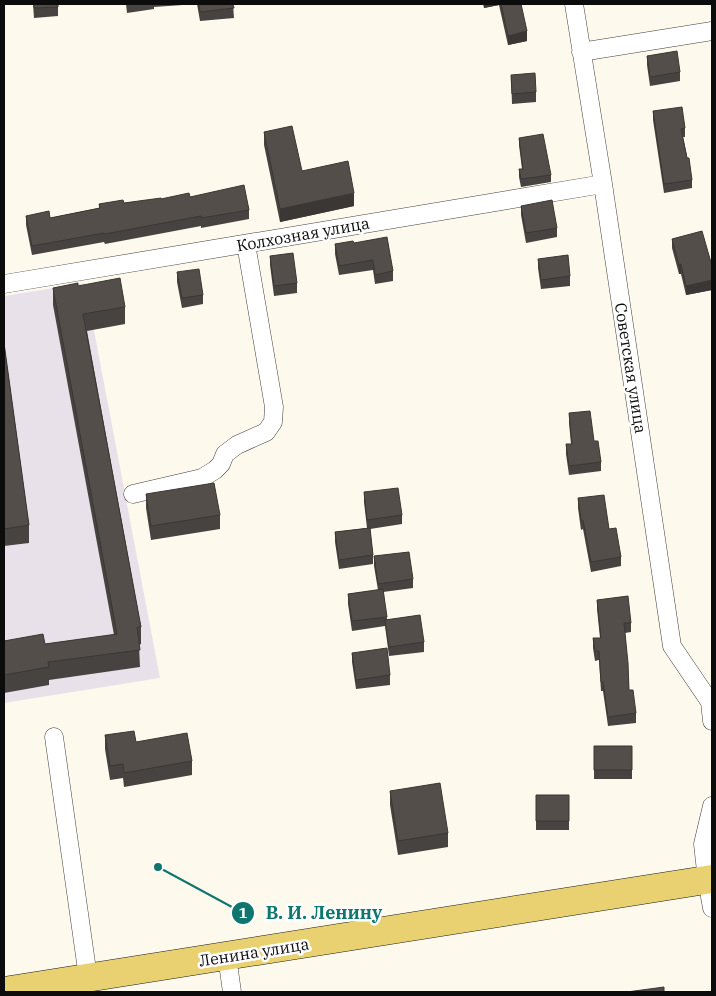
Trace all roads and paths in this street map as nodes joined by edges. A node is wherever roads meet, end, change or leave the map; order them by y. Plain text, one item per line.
1 (574, 4) edge
2 (712, 31) edge
3 (581, 52) junction
4 (603, 184) junction
5 (246, 244) junction
6 (4, 284) edge
7 (133, 494) dead end
8 (712, 721) edge
9 (54, 737) dead end
10 (712, 806) edge
11 (708, 841) edge
12 (710, 880) edge
13 (712, 908) edge
14 (227, 956) junction
15 (88, 977) junction
16 (4, 990) edge
17 (232, 992) edge

1 - 3 street, Советская улица
2 - 3 street
3 - 4 street, Советская улица
4 - 5 street, Колхозная улица
4 - 8 street, Советская улица
5 - 6 street, Колхозная улица
5 - 7 street
9 - 15 street
10 - 11 street
11 - 12 street
12 - 13 street
12 - 14 main road, Ленина улица
14 - 15 main road, Ленина улица
14 - 17 street
15 - 16 main road, Ленина улица

